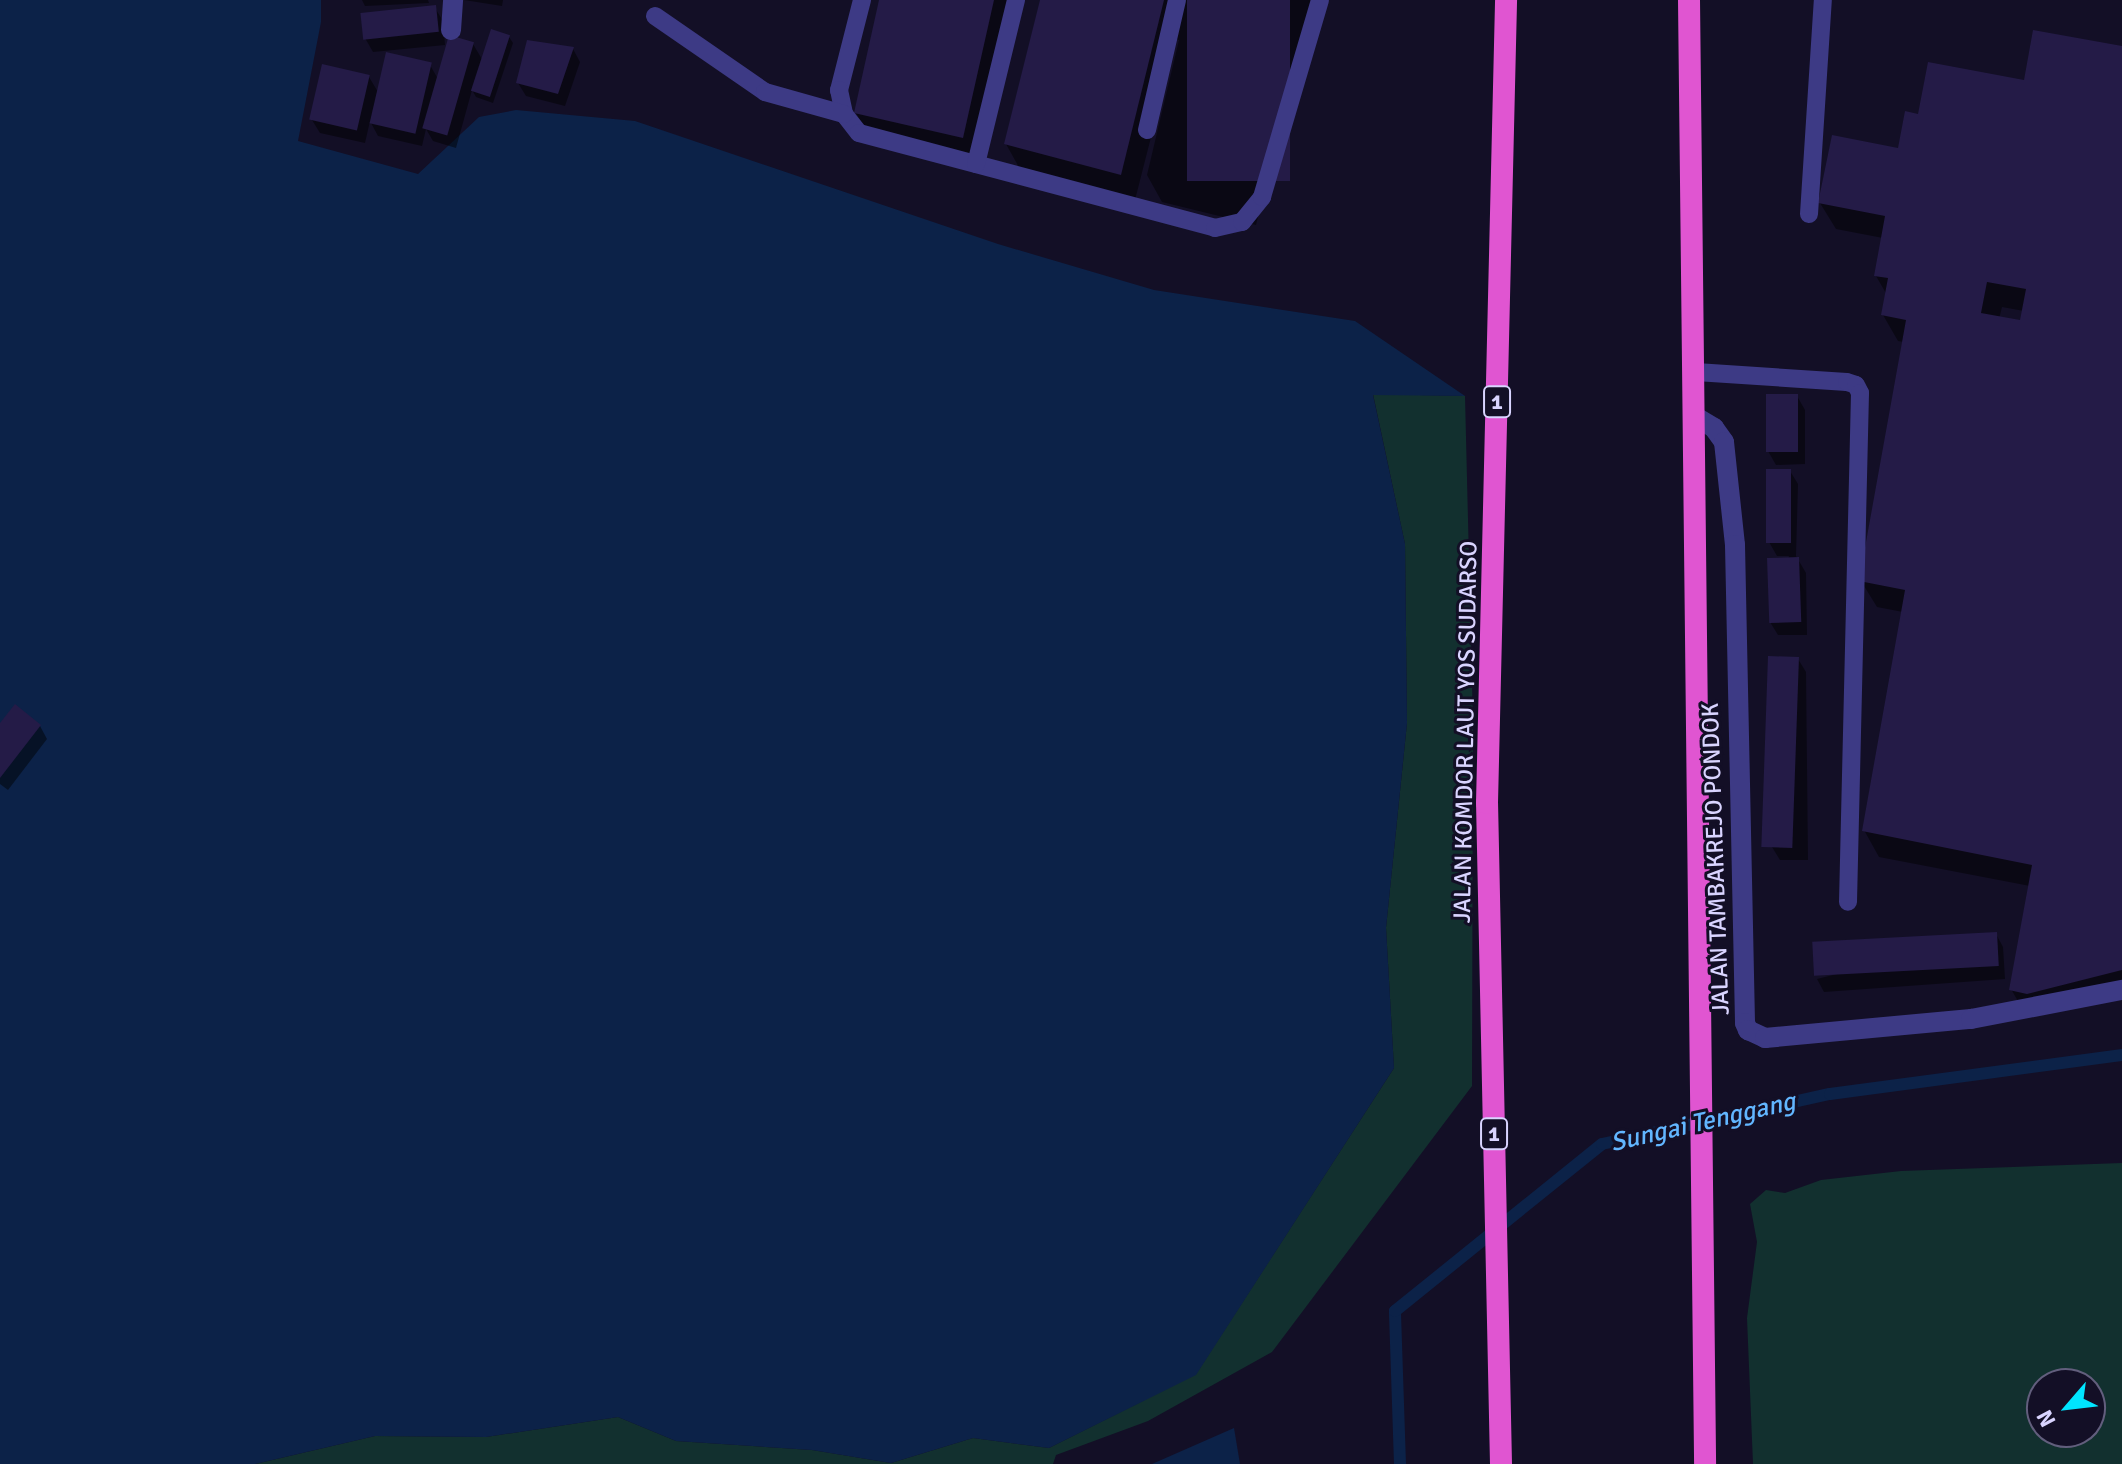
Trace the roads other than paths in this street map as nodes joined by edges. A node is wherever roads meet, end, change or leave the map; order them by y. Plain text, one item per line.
1 (453, 0) edge
2 (862, 0) edge
3 (1016, 0) edge
4 (1177, 0) edge
5 (1320, 0) edge
6 (1506, 0) edge
7 (1689, 0) edge
8 (1823, 0) edge
9 (655, 16) dead end
10 (451, 30) dead end
11 (844, 114) junction
12 (1147, 130) dead end
13 (976, 164) junction
14 (1809, 214) dead end
15 (1696, 372) junction
16 (1696, 417) junction
17 (1848, 902) dead end
18 (2122, 990) edge
19 (1501, 1464) edge
20 (1705, 1464) edge

1 - 10 street
2 - 11 lane
3 - 13 lane
4 - 12 lane
5 - 13 lane
6 - 19 highway, JALAN KOMDOR LAUT YOS SUDARSO / 1
7 - 15 highway
8 - 14 lane
9 - 11 lane
11 - 13 lane
15 - 16 highway
15 - 17 lane
16 - 18 street, JALAN TAMBAKREJO PONDOK
16 - 20 highway

